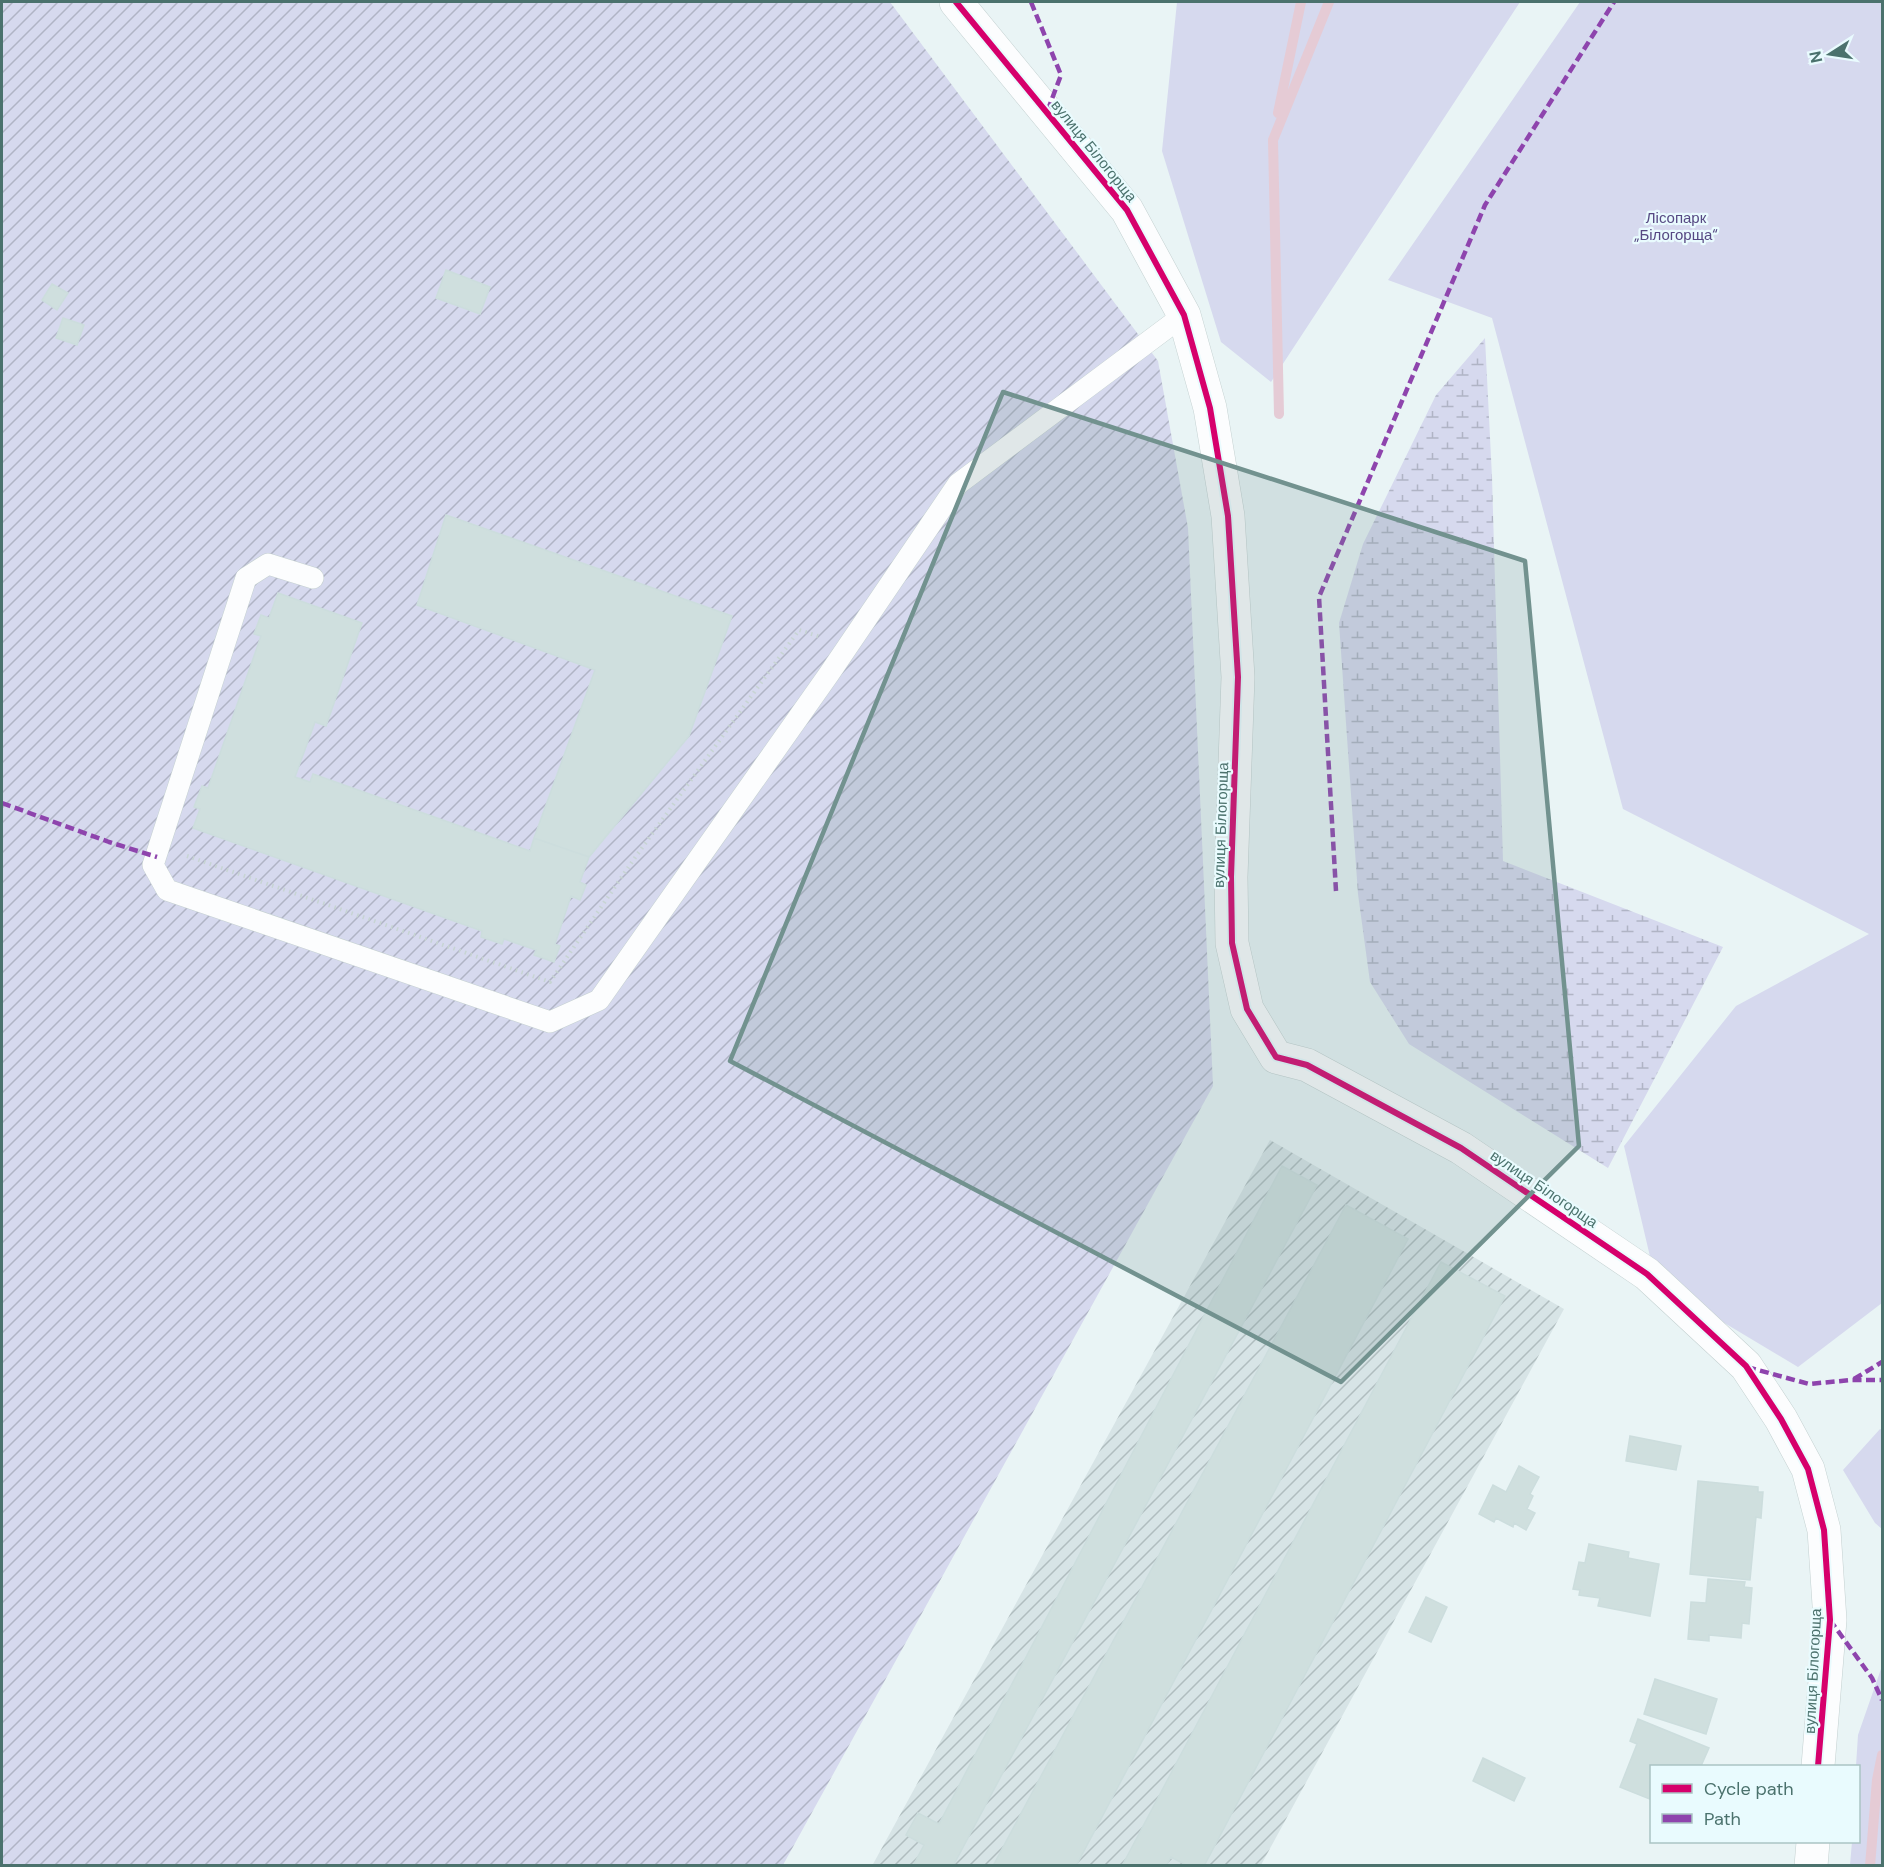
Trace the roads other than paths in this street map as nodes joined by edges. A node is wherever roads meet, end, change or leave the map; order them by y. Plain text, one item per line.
1 (956, 2) edge
2 (1184, 315) junction
3 (313, 578) dead end
4 (1818, 1765) edge
5 (1813, 1843) edge
6 (1811, 1866) edge

1 - 2 street, вулиця Білогорща
2 - 3 lane
2 - 4 street, вулиця Білогорща
5 - 6 street

